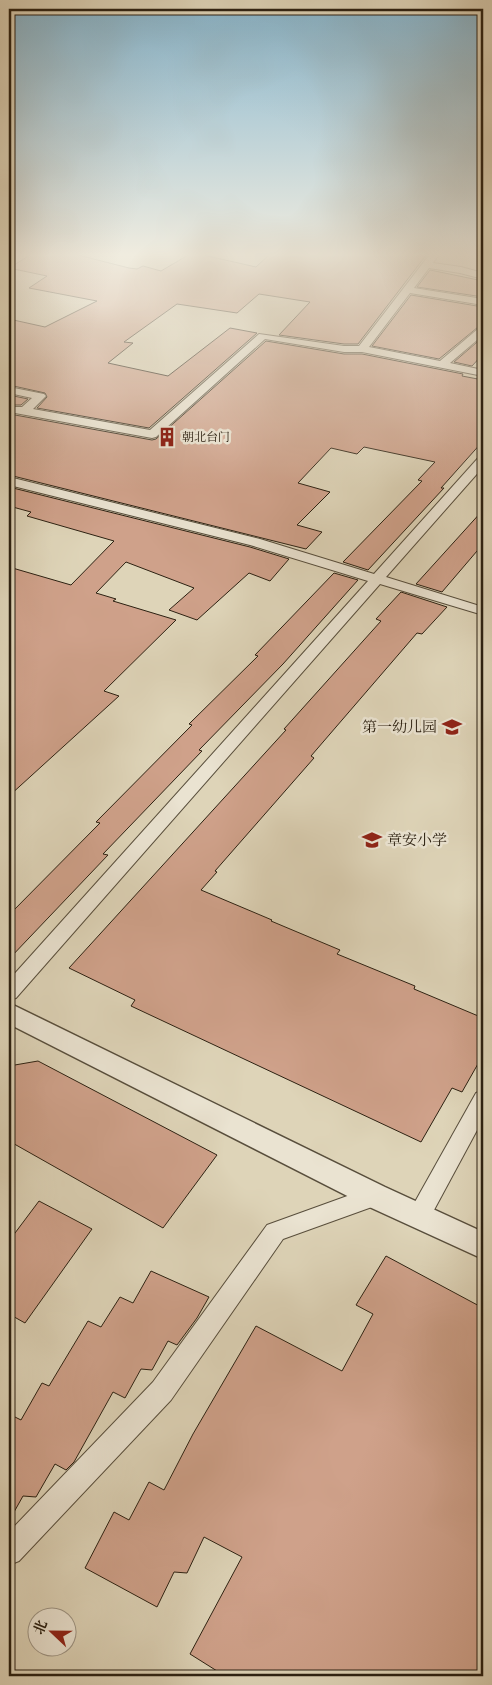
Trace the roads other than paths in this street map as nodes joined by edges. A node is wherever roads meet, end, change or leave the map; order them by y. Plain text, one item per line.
1 (374, 333) edge
2 (480, 333) edge
3 (362, 349) junction
4 (443, 364) junction
5 (483, 373) edge
6 (9, 390) edge
7 (15, 411) edge
8 (483, 460) edge
9 (9, 481) edge
10 (379, 579) junction
11 (483, 611) edge
12 (9, 994) edge
13 (9, 1013) edge
14 (483, 1099) edge
15 (376, 1196) junction
16 (419, 1216) junction
17 (483, 1246) edge
18 (9, 1551) edge

1 - 3 street
2 - 4 street
3 - 4 street
3 - 7 street
4 - 5 street
6 - 7 street
8 - 10 street
9 - 10 street
10 - 11 street
10 - 12 street
13 - 15 street
14 - 16 street
15 - 16 street
15 - 18 street
16 - 17 street

